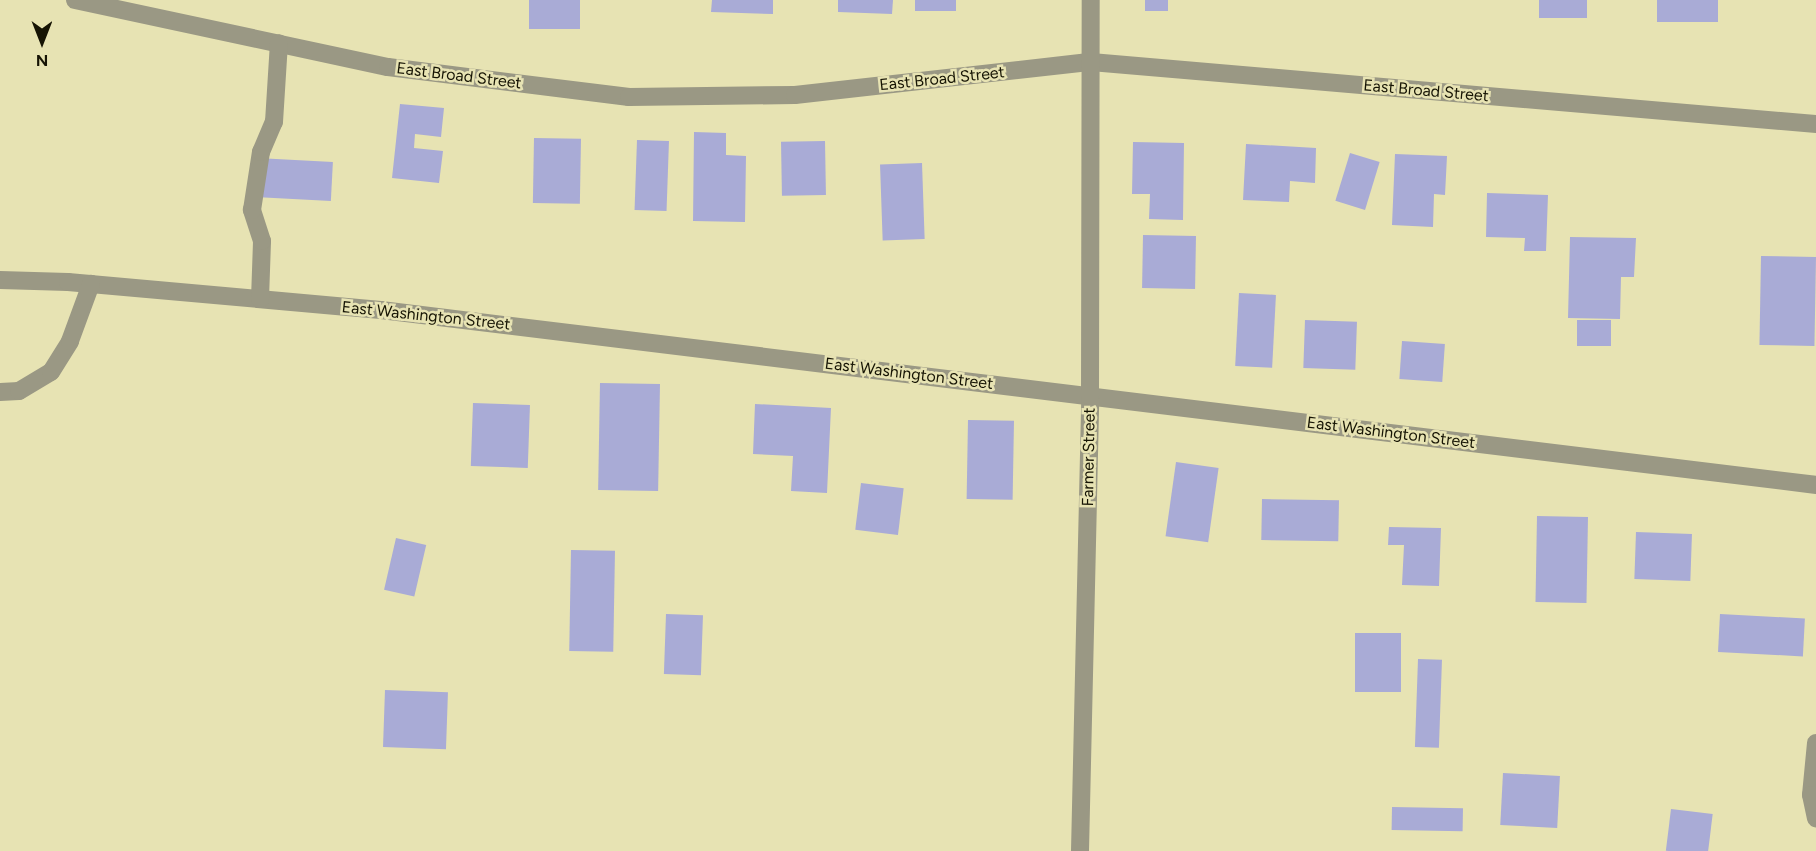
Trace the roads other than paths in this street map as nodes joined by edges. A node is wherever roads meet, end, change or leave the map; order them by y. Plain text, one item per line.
1 (75, 0) edge
2 (1091, 0) edge
3 (279, 43) junction
4 (1091, 62) junction
5 (1816, 124) edge
6 (0, 280) edge
7 (91, 284) junction
8 (260, 299) junction
9 (0, 392) edge
10 (1090, 396) junction
11 (1816, 485) edge
12 (1816, 743) edge
13 (1816, 818) edge
14 (1080, 851) edge

1 - 3 street, East Broad Street
2 - 4 street, Farmer Street
3 - 4 street, East Broad Street
3 - 8 street
4 - 5 street, East Broad Street
4 - 10 street, Farmer Street
6 - 7 street, East Washington Street
7 - 8 street, East Washington Street
7 - 9 street
8 - 10 street, East Washington Street
10 - 11 street, East Washington Street
10 - 14 street, Farmer Street
12 - 13 street

